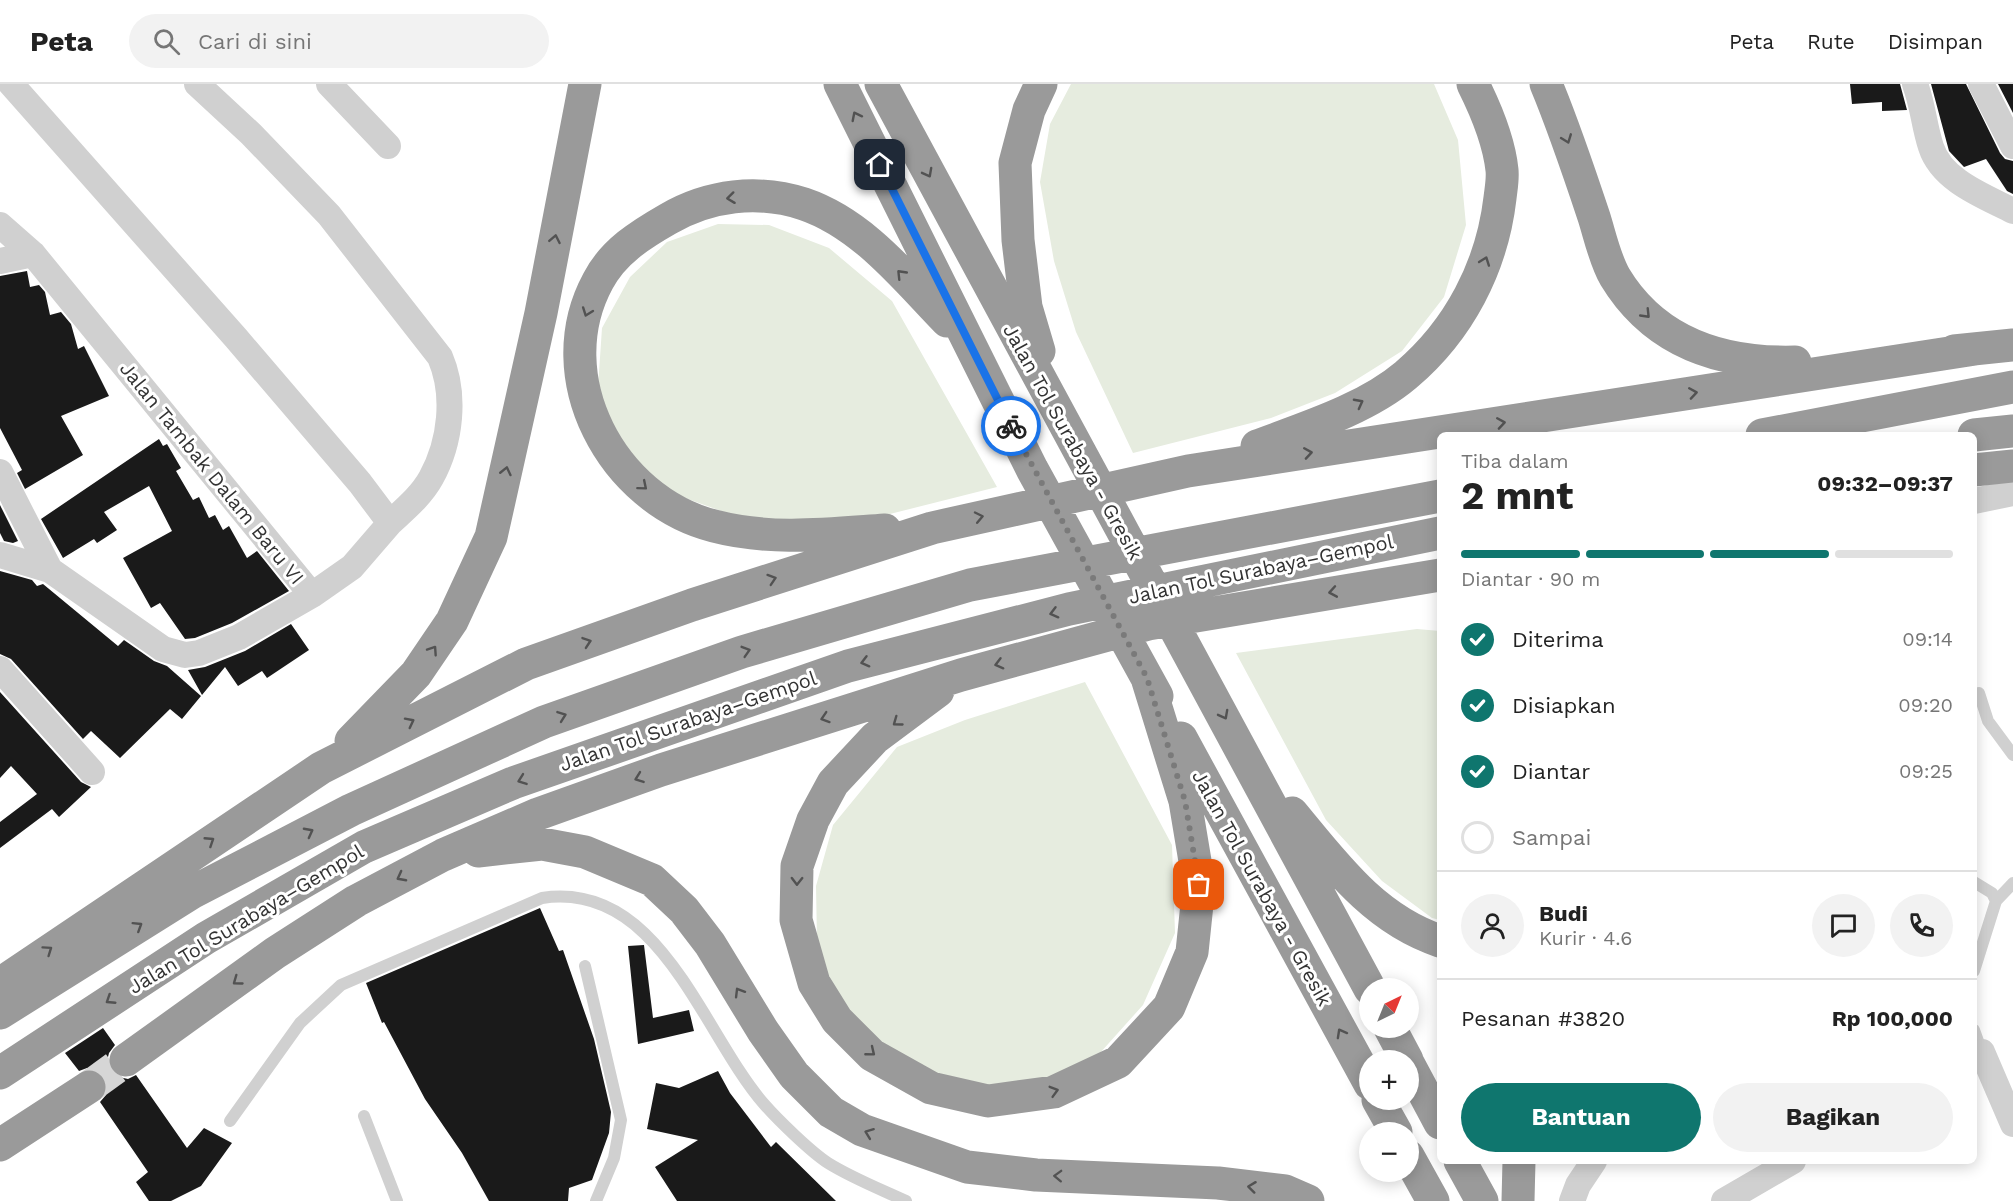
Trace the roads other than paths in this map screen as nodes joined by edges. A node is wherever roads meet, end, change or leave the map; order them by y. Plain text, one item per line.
1 (11, 84) edge
2 (197, 84) edge
3 (329, 84) edge
4 (585, 84) edge
5 (840, 84) edge
6 (880, 84) edge
7 (1041, 84) edge
8 (1473, 84) edge
9 (1546, 84) edge
10 (1916, 84) edge
11 (1981, 84) edge
12 (388, 146) dead end
13 (2013, 146) edge
14 (2013, 211) edge
15 (0, 225) edge
16 (33, 254) junction
17 (0, 261) edge
18 (2013, 345) edge
19 (971, 346) junction
20 (1975, 349) junction
21 (2013, 387) edge
22 (2013, 431) edge
23 (1437, 432) edge
24 (1440, 432) edge
25 (1778, 432) edge
26 (1067, 434) junction
27 (1977, 435) edge
28 (2013, 466) edge
29 (1977, 470) edge
30 (1188, 471) junction
31 (0, 472) edge
32 (2013, 493) edge
33 (1437, 497) edge
34 (1977, 500) edge
35 (390, 523) junction
36 (932, 528) junction
37 (1437, 534) edge
38 (0, 555) edge
39 (50, 570) junction
40 (1437, 575) edge
41 (1391, 582) junction
42 (1437, 590) edge
43 (312, 595) junction
44 (0, 669) edge
45 (961, 675) junction
46 (1147, 678) junction
47 (1978, 693) dead end
48 (2013, 755) edge
49 (1249, 761) junction
50 (321, 768) junction
51 (92, 772) dead end
52 (443, 855) junction
53 (2013, 883) edge
54 (1977, 884) edge
55 (1996, 901) junction
56 (1437, 940) edge
57 (1977, 961) edge
58 (585, 966) dead end
59 (1364, 978) edge
60 (0, 984) edge
61 (0, 1013) edge
62 (1977, 1047) edge
63 (126, 1060) tunnel mouth
64 (1359, 1064) edge
65 (0, 1073) edge
66 (1419, 1083) edge
67 (89, 1087) tunnel mouth
68 (364, 1116) dead end
69 (1437, 1117) edge
70 (230, 1121) dead end
71 (2013, 1125) edge
72 (0, 1145) edge
73 (1462, 1164) edge
74 (1519, 1164) edge
75 (1592, 1164) edge
76 (1788, 1164) edge
77 (1419, 1176) edge
78 (397, 1201) edge
79 (596, 1201) edge
80 (906, 1201) edge
81 (1308, 1201) edge
82 (1433, 1201) edge
83 (1482, 1201) edge
84 (1518, 1201) edge
85 (1572, 1201) edge
86 (1724, 1201) edge

1 - 35 street
2 - 35 street
3 - 12 street
50 -> 4 highway
19 -> 5 highway, Jalan Tol Surabaya - Gresik
6 -> 26 highway, Jalan Tol Surabaya - Gresik
7 - 26 highway
30 -> 8 highway
9 -> 20 highway
10 - 14 street
11 - 13 street
15 - 16 street, Jalan Tambak Dalam Baru VI
16 - 17 street
16 - 43 street, Jalan Tambak Dalam Baru VI
18 - 20 highway
19 -> 36 highway
19 - 46 highway, Jalan Tol Surabaya - Gresik
24 -> 20 highway
21 - 25 highway
22 - 27 highway
30 -> 23 highway
26 -> 49 highway, Jalan Tol Surabaya - Gresik
28 - 29 highway
36 -> 30 highway
31 - 39 street, Jalan Tambak Dalam Baru VI
32 - 34 street
61 -> 33 highway, Jalan Tol Surabaya–Gempol
35 - 43 street
50 -> 36 highway
37 -> 65 highway, Jalan Tol Surabaya–Gempol
38 - 39 street
39 - 43 street, Jalan Tambak Dalam Baru VI
40 - 41 highway
41 - 42 highway
41 -> 45 highway
44 - 51 street
45 -> 46 highway
45 -> 52 highway
64 -> 46 highway, Jalan Tol Surabaya - Gresik
47 - 48 lane
49 - 56 highway
49 - 59 highway, Jalan Tol Surabaya - Gresik
60 -> 50 highway
52 -> 63 highway
81 -> 52 highway
53 - 55 lane
54 - 55 lane
55 - 57 lane
58 - 79 lane
62 - 71 street
66 - 69 highway
67 - 72 highway
68 - 78 lane
70 - 80 lane
73 - 83 highway
74 - 84 highway
75 - 85 street
76 - 86 street
77 - 82 highway

